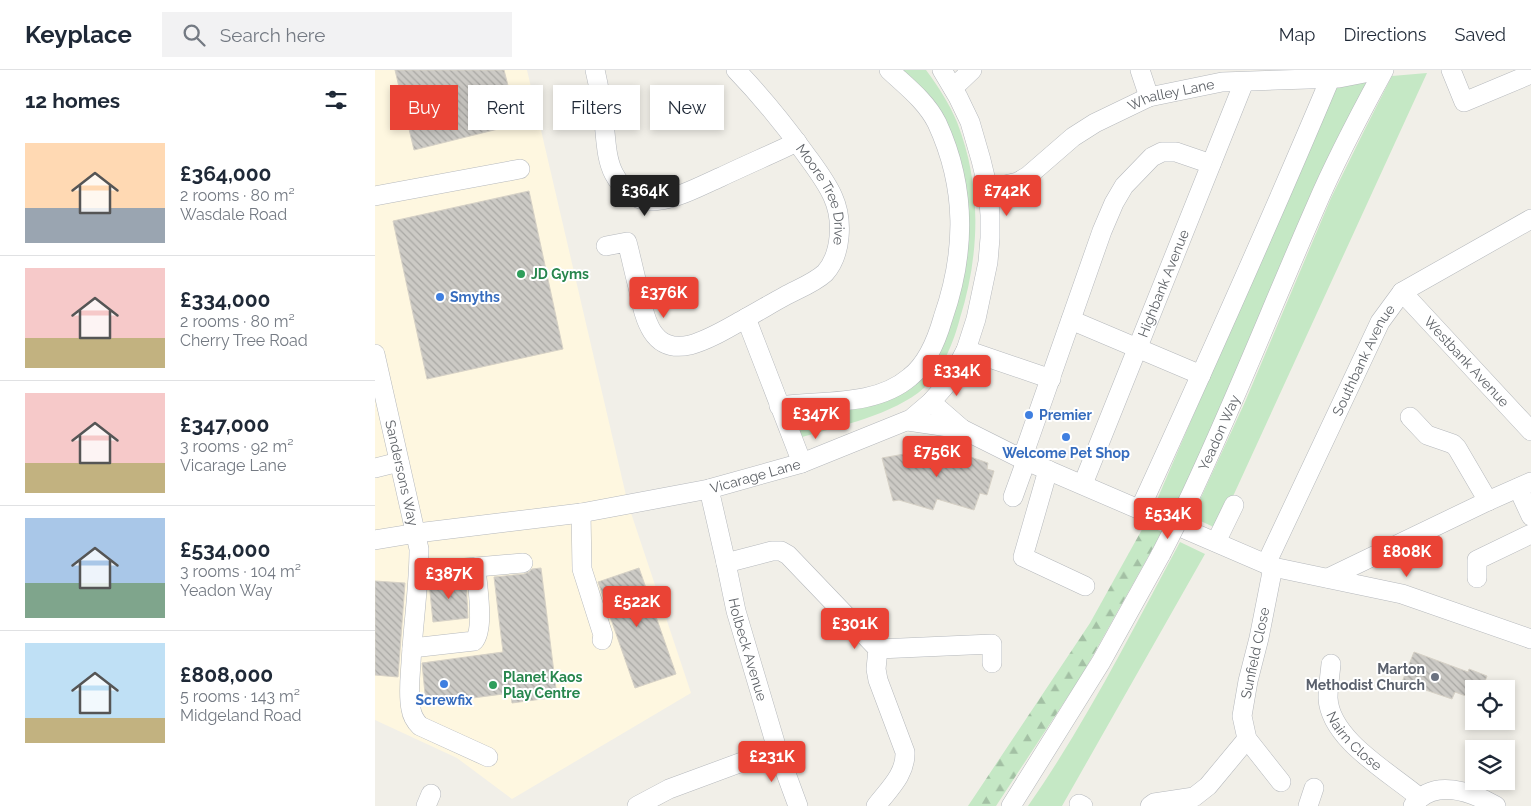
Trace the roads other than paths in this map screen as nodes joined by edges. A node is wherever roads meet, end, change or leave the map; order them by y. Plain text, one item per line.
1 (595, 70) edge
2 (736, 70) edge
3 (889, 70) edge
4 (942, 70) edge
5 (972, 70) edge
6 (1140, 70) edge
7 (1382, 70) edge
8 (1451, 70) edge
9 (1531, 74) edge
10 (1284, 75) edge
11 (1326, 76) edge
12 (1244, 82) junction
13 (953, 88) junction
14 (1149, 97) junction
15 (797, 142) junction
16 (1211, 164) junction
17 (520, 169) dead end
18 (988, 189) junction
19 (375, 196) edge
20 (1531, 219) edge
21 (606, 246) dead end
22 (1402, 292) junction
23 (746, 318) junction
24 (1071, 320) junction
25 (1138, 348) junction
26 (966, 350) junction
27 (375, 354) edge
28 (955, 371) junction
29 (1201, 375) junction
30 (1051, 379) junction
31 (378, 384) edge
32 (931, 402) junction
33 (779, 406) junction
34 (1410, 417) dead end
35 (908, 421) junction
36 (962, 429) junction
37 (1531, 431) edge
38 (1024, 460) junction
39 (399, 462) junction
40 (803, 463) junction
41 (375, 468) edge
42 (1048, 470) junction
43 (1083, 484) junction
44 (1524, 485) edge
45 (709, 490) junction
46 (1013, 497) dead end
47 (1488, 501) junction
48 (1234, 505) dead end
49 (1140, 509) junction
50 (581, 513) junction
51 (1531, 516) edge
52 (417, 533) junction
53 (1531, 534) edge
54 (375, 540) edge
55 (1216, 542) junction
56 (523, 563) dead end
57 (726, 563) junction
58 (1269, 565) junction
59 (476, 567) junction
60 (419, 572) junction
61 (1328, 578) junction
62 (1477, 578) dead end
63 (1085, 586) dead end
64 (1531, 639) edge
65 (602, 640) dead end
66 (412, 648) junction
67 (877, 649) junction
68 (1333, 658) dead end
69 (992, 663) dead end
70 (1247, 739) junction
71 (777, 749) junction
72 (488, 757) dead end
73 (1281, 782) dead end
74 (1314, 788) dead end
75 (672, 797) edge
76 (1417, 802) edge
77 (1301, 804) edge
78 (637, 806) edge
79 (798, 806) edge
80 (876, 806) edge
81 (1011, 806) edge
82 (1150, 806) edge
83 (1496, 806) edge

1 - 15 street
2 - 15 street, Moore Tree Drive
3 - 33 street
4 - 13 street
5 - 13 street
6 - 14 street
7 - 11 street, Whalley Lane
7 - 81 street, Yeadon Way, bridge
8 - 9 street
10 - 11 street, Whalley Lane
10 - 12 street, Whalley Lane
11 - 29 street
12 - 14 street, Whalley Lane
12 - 16 street, Highbank Avenue
13 - 18 street
14 - 18 street, Whalley Lane
15 - 23 street, Moore Tree Drive
16 - 24 street
16 - 25 street, Highbank Avenue
17 - 19 street
18 - 26 street
20 - 22 street, Southbank Avenue
21 - 23 street, Moore Tree Drive
22 - 37 street, Westbank Avenue
22 - 58 street, Southbank Avenue
23 - 33 street
24 - 25 street
24 - 30 street
25 - 29 street
25 - 43 street, Highbank Avenue
26 - 28 street
26 - 30 street
27 - 31 street, Sandersons Way
28 - 32 street, Vicarage Lane
28 - 36 street
29 - 49 street
30 - 38 street
31 - 39 street, Sandersons Way
32 - 35 street, Vicarage Lane
32 - 36 street
33 - 40 street
34 - 47 street
35 - 36 street
35 - 40 street, Vicarage Lane
36 - 38 street
38 - 42 street
38 - 46 street
39 - 41 street
39 - 52 street, Sandersons Way
40 - 45 street, Vicarage Lane
42 - 43 street
42 - 63 street
43 - 49 street
44 - 47 street
44 - 51 street
45 - 50 street, Vicarage Lane
45 - 57 street, Holbeck Avenue
47 - 61 street
48 - 55 street
49 - 55 street
50 - 52 street, Vicarage Lane
50 - 65 street
52 - 54 street, Vicarage Lane
52 - 60 street, Sandersons Way
53 - 62 street
55 - 58 street
56 - 59 street
57 - 67 street
57 - 71 street, Holbeck Avenue
58 - 61 street
58 - 70 street, Sunfield Close
59 - 60 street
59 - 66 street
60 - 66 street, Sandersons Way
61 - 64 street
66 - 72 street, Sandersons Way
67 - 69 street
67 - 80 street
68 - 76 street, Nairn Close
70 - 73 street
70 - 82 street
71 - 75 street
71 - 79 street, Holbeck Avenue
74 - 77 street
75 - 78 street
76 - 83 street

